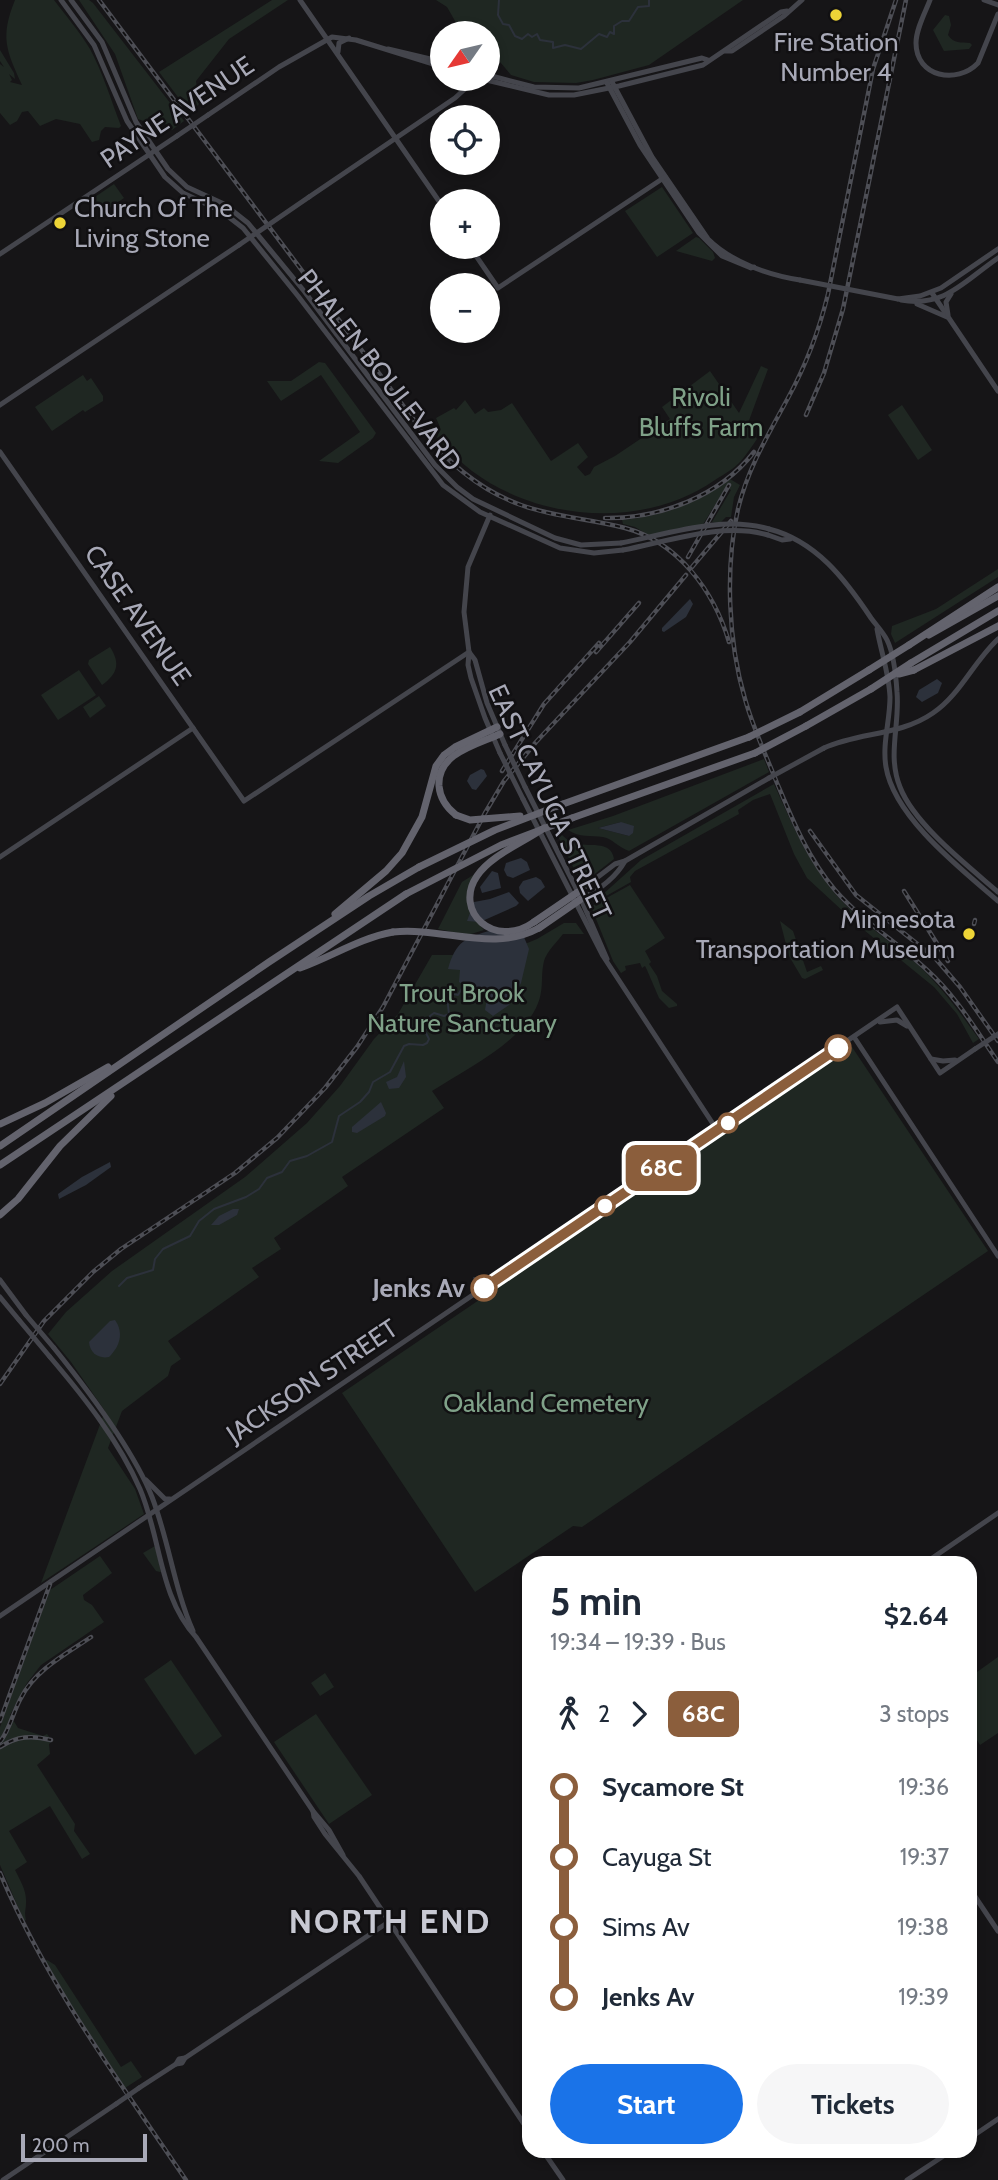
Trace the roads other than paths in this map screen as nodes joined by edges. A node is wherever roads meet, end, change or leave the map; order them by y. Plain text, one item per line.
1 (61, 0) edge
2 (71, 0) edge
3 (300, 0) edge
4 (802, 0) edge
5 (930, 0) edge
6 (984, 0) edge
7 (998, 5) edge
8 (998, 14) edge
9 (349, 38) junction
10 (327, 39) junction
11 (340, 59) junction
12 (430, 60) edge
13 (500, 78) edge
14 (500, 83) edge
15 (610, 85) junction
16 (463, 91) edge
17 (395, 139) junction
18 (155, 150) junction
19 (149, 155) junction
20 (663, 178) junction
21 (430, 189) edge
22 (998, 249) edge
23 (0, 254) edge
24 (998, 258) edge
25 (478, 259) edge
26 (955, 290) junction
27 (932, 293) junction
28 (898, 299) junction
29 (936, 299) junction
30 (914, 303) junction
31 (948, 318) junction
32 (998, 391) edge
33 (0, 405) edge
34 (0, 452) edge
35 (493, 509) junction
36 (490, 516) junction
37 (622, 547) junction
38 (998, 587) edge
39 (998, 596) edge
40 (998, 611) edge
41 (877, 626) junction
42 (998, 626) edge
43 (918, 639) junction
44 (998, 639) edge
45 (469, 652) junction
46 (912, 667) junction
47 (193, 728) junction
48 (894, 730) junction
49 (495, 732) junction
50 (886, 733) junction
51 (534, 814) junction
52 (544, 828) junction
53 (0, 857) edge
54 (625, 862) junction
55 (998, 892) edge
56 (576, 898) junction
57 (998, 903) edge
58 (537, 925) junction
59 (308, 937) junction
60 (289, 972) junction
61 (874, 1024) junction
62 (913, 1030) junction
63 (998, 1034) edge
64 (854, 1037) junction
65 (145, 1047) junction
66 (961, 1058) junction
67 (931, 1059) junction
68 (132, 1077) junction
69 (0, 1124) edge
70 (717, 1130) junction
71 (0, 1146) edge
72 (0, 1165) edge
73 (0, 1215) edge
74 (998, 1256) edge
75 (0, 1280) edge
76 (0, 1297) edge
77 (144, 1478) junction
78 (173, 1499) junction
79 (157, 1510) junction
80 (998, 1513) edge
81 (149, 1515) junction
82 (935, 1556) edge
83 (0, 1616) edge
84 (196, 1637) junction
85 (977, 1900) edge
86 (390, 1921) junction
87 (998, 1931) edge
88 (998, 2119) edge
89 (522, 2121) edge
90 (977, 2133) edge
91 (548, 2158) edge
92 (940, 2158) edge
93 (3, 2180) edge
94 (563, 2180) edge
95 (907, 2180) edge

1 - 19 street, PHALEN BOULEVARD
2 - 18 street, PHALEN BOULEVARD
3 - 10 street
4 - 15 street
5 - 8 street
6 - 7 street
9 - 10 street, PAYNE AVENUE
9 - 11 street
9 - 12 street, PAYNE AVENUE
10 - 11 street
10 - 18 street, PAYNE AVENUE, bridge
11 - 17 street
13 - 15 street
14 - 15 street
15 - 20 street
16 - 17 street
17 - 21 street
17 - 33 street, bridge
18 - 19 street, PAYNE AVENUE
18 - 35 street, PHALEN BOULEVARD
19 - 23 street, PAYNE AVENUE
19 - 36 street, PHALEN BOULEVARD
20 - 25 street
20 - 28 street, bridge
22 - 27 street
24 - 26 street
26 - 29 street
26 - 31 street
27 - 28 street
27 - 29 street
28 - 30 street
29 - 30 street
29 - 31 street
30 - 31 street
31 - 32 street
34 - 47 street, CASE AVENUE
35 - 36 street, EAST CAYUGA STREET
35 - 37 street, PHALEN BOULEVARD
36 - 37 street, PHALEN BOULEVARD
36 - 45 street, EAST CAYUGA STREET
37 - 41 street, PHALEN BOULEVARD, bridge
38 - 43 highway
39 - 43 highway
40 - 46 highway
41 - 48 street
41 - 50 street
42 - 46 highway
43 - 51 highway, bridge
44 - 48 street
45 - 47 street, CASE AVENUE
45 - 49 street, EAST CAYUGA STREET
45 - 49 street, EAST CAYUGA STREET
46 - 52 highway, bridge
47 - 53 street
48 - 50 street
48 - 55 street
49 - 51 highway, bridge
49 - 56 street, EAST CAYUGA STREET, bridge
49 - 56 street, EAST CAYUGA STREET, bridge
49 - 59 highway
50 - 54 street, bridge
50 - 57 street
51 - 59 highway, bridge
52 - 58 highway, bridge
52 - 60 highway, bridge
54 - 56 street
54 - 56 street
56 - 58 highway
56 - 70 street, EAST CAYUGA STREET
58 - 60 highway, bridge
59 - 65 highway
60 - 68 highway
61 - 62 street
61 - 62 street, JACKSON STREET
61 - 64 street, JACKSON STREET
62 - 67 street
63 - 66 street, bridge
64 - 70 street, JACKSON STREET
64 - 74 street
65 - 69 highway
65 - 71 highway
66 - 67 street
66 - 67 street
68 - 72 highway
68 - 73 highway
70 - 78 street, JACKSON STREET
75 - 77 street, bridge
76 - 81 street, bridge
77 - 78 street
77 - 79 street
78 - 79 street, JACKSON STREET
79 - 81 street, JACKSON STREET
79 - 84 street
80 - 82 street
81 - 83 street, JACKSON STREET
81 - 84 street
84 - 86 street
85 - 87 street
86 - 89 street
86 - 93 street, bridge
88 - 90 street
91 - 94 street
92 - 95 street

